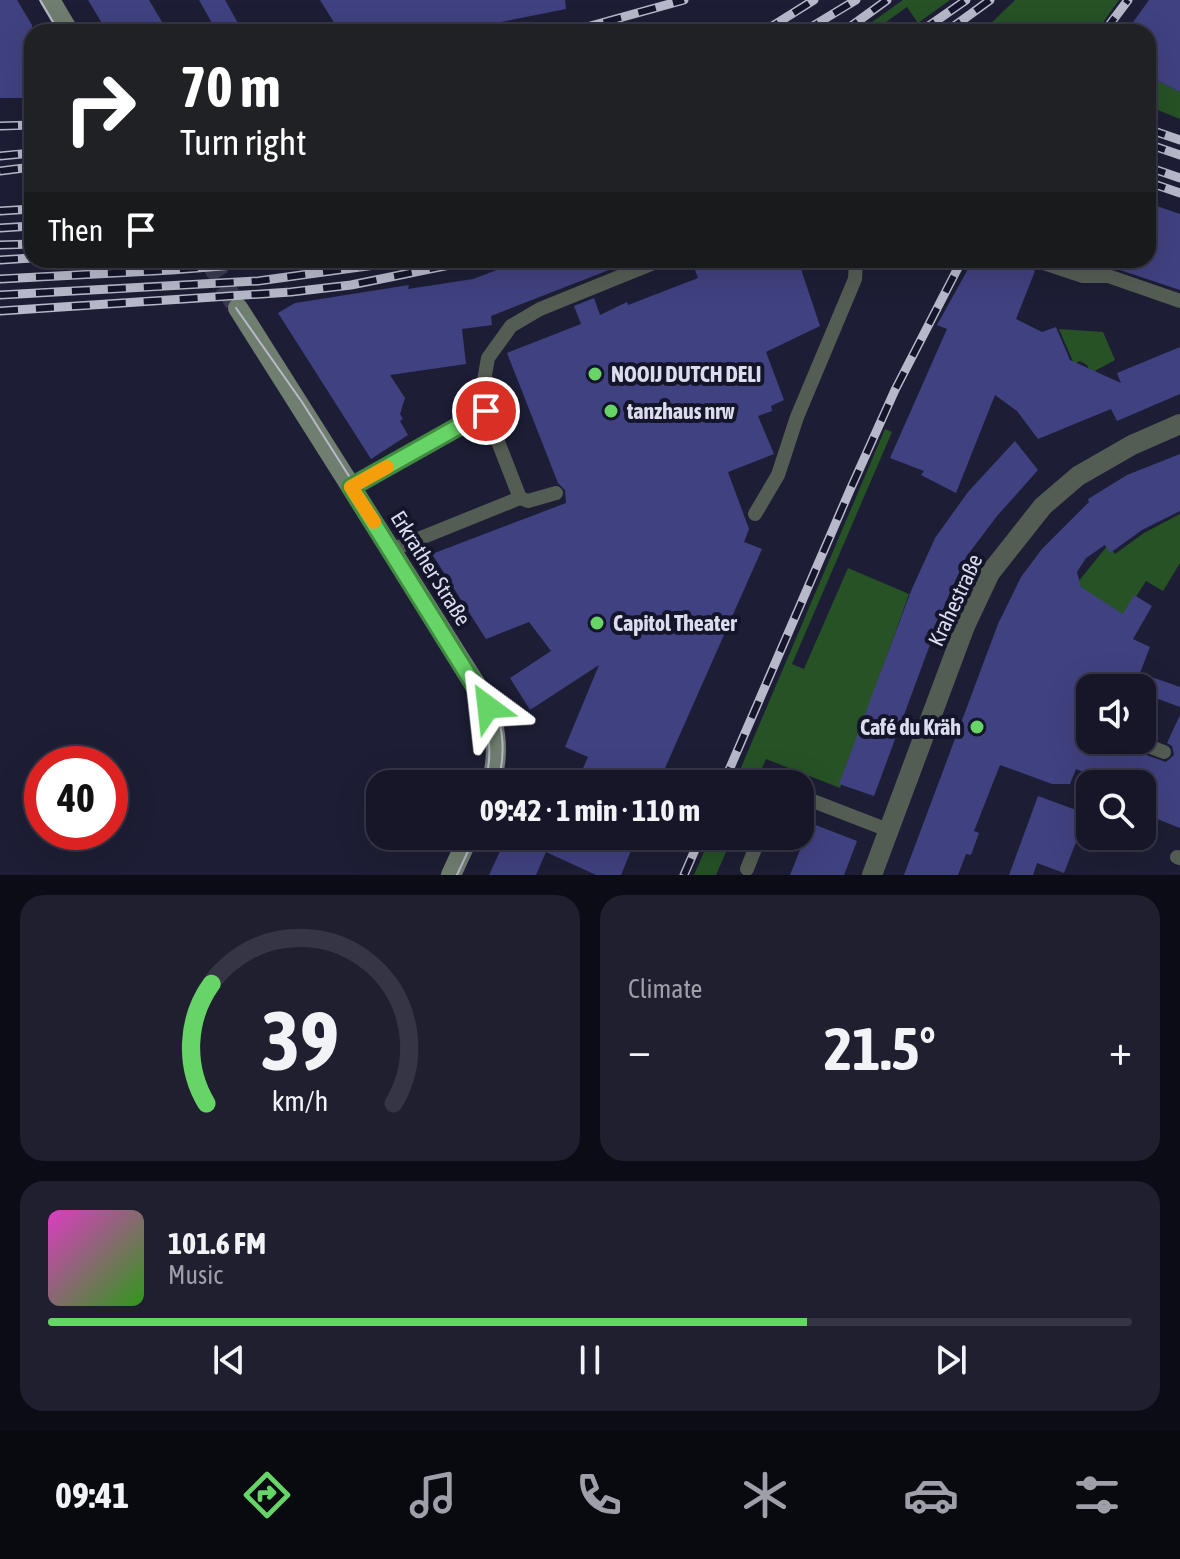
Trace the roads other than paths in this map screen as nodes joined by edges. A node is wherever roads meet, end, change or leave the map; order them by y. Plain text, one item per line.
1 (50, 0) edge
2 (64, 24) edge
3 (641, 268) edge
4 (856, 268) edge
5 (1059, 268) edge
6 (1180, 301) edge
7 (238, 308) tunnel mouth
8 (486, 411) junction
9 (1180, 424) edge
10 (351, 487) junction
11 (556, 493) dead end
12 (520, 498) junction
13 (755, 514) dead end
14 (391, 550) junction
15 (1156, 749) edge
16 (1164, 752) dead end
17 (493, 770) edge
18 (814, 801) edge
19 (888, 830) junction
20 (463, 850) edge
21 (754, 850) edge
22 (747, 869) dead end
23 (451, 875) edge
24 (872, 875) edge

1 - 2 street
3 - 8 lane
4 - 13 lane
5 - 6 lane
7 - 10 street, Erkrather Straße
8 - 10 lane
8 - 12 lane
9 - 19 street, Krahestraße
10 - 14 street, Erkrather Straße
11 - 12 lane
12 - 14 lane
14 - 17 street, Erkrather Straße
15 - 16 lane
18 - 19 lane
19 - 24 street, Krahestraße
20 - 23 street
21 - 22 lane

